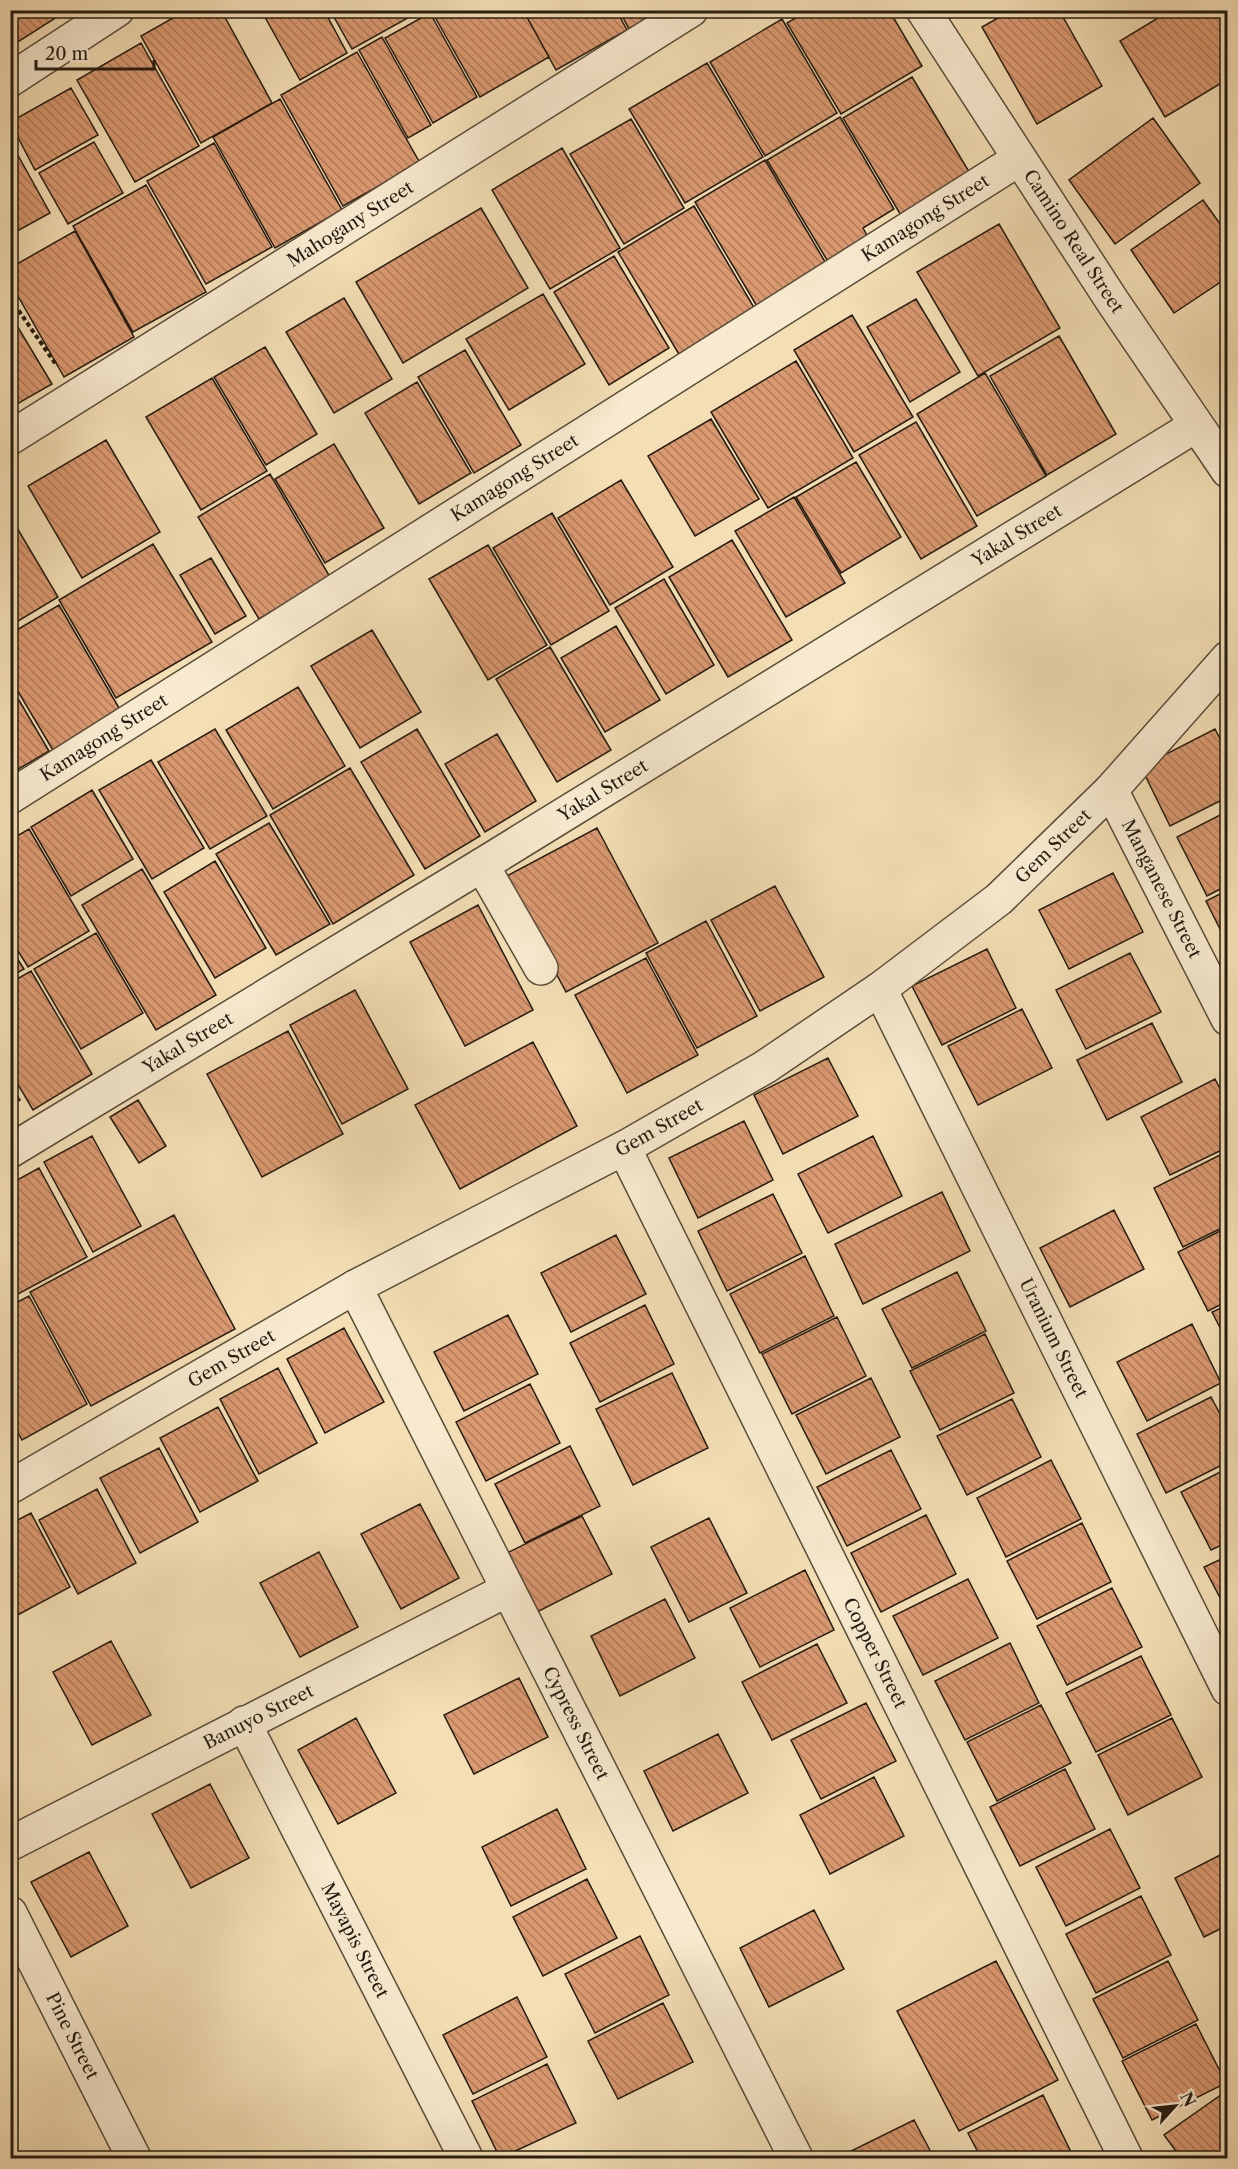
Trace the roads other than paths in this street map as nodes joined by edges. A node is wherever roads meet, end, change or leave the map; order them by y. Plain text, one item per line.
1 (117, 10) edge
2 (691, 10) edge
3 (923, 10) edge
4 (10, 80) edge
5 (1019, 159) junction
6 (1195, 426) junction
7 (10, 438) edge
8 (1227, 471) edge
9 (1227, 658) edge
10 (1111, 790) junction
11 (10, 797) edge
12 (482, 865) junction
13 (541, 968) dead end
14 (880, 989) junction
15 (1227, 1019) edge
16 (624, 1148) junction
17 (10, 1151) edge
18 (355, 1287) junction
19 (10, 1487) edge
20 (507, 1590) junction
21 (1227, 1689) edge
22 (244, 1723) junction
23 (10, 1844) edge
24 (10, 1913) edge
25 (134, 2158) edge
26 (466, 2158) edge
27 (796, 2158) edge
28 (1126, 2158) edge

1 - 4 street
2 - 7 street, Mahogany Street
3 - 5 street, Camino Real Street
5 - 6 street, Camino Real Street
5 - 11 street, Kamagong Street
6 - 8 street, Camino Real Street
6 - 12 street, Yakal Street
9 - 10 street, Gem Street
10 - 14 street, Gem Street
10 - 15 street, Manganese Street
12 - 13 street
12 - 17 street, Yakal Street
14 - 16 street, Gem Street
14 - 21 street, Uranium Street
16 - 18 street, Gem Street
16 - 28 street, Copper Street
18 - 19 street, Gem Street
18 - 20 street, Cypress Street
20 - 22 street, Banuyo Street
20 - 27 street, Cypress Street
22 - 23 street, Banuyo Street
22 - 26 street, Mayapis Street
24 - 25 street, Pine Street

